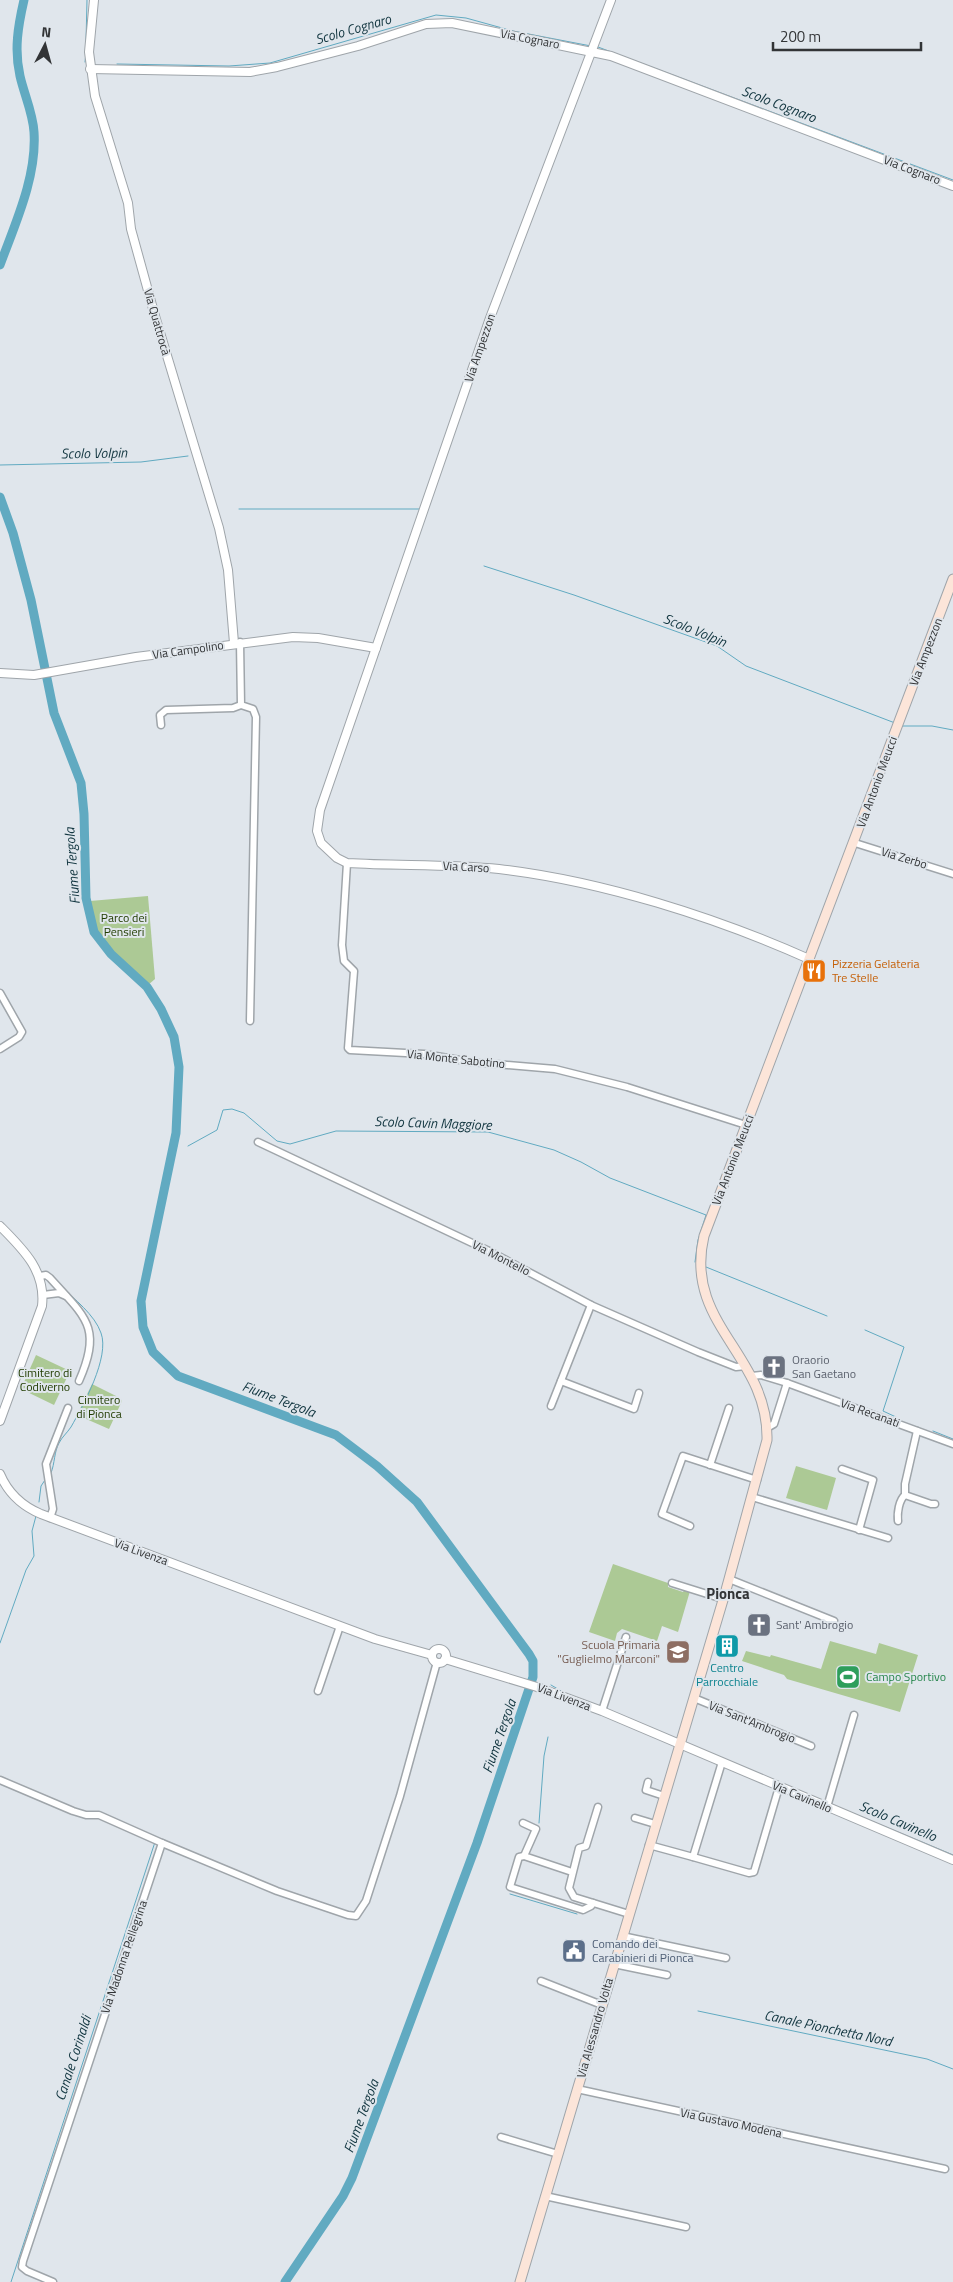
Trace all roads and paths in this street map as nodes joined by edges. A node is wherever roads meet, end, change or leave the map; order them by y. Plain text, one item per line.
1 (94, 0) edge
2 (611, 0) edge
3 (593, 50) junction
4 (90, 69) junction
5 (953, 186) edge
6 (953, 579) edge
7 (237, 643) junction
8 (376, 648) junction
9 (0, 674) edge
10 (241, 705) junction
11 (899, 724) joint
12 (161, 725) dead end
13 (855, 843) junction
14 (348, 864) junction
15 (953, 874) edge
16 (809, 959) junction
17 (0, 993) edge
18 (250, 1021) dead end
19 (0, 1049) edge
20 (746, 1125) junction
21 (258, 1142) dead end
22 (0, 1226) edge
23 (40, 1276) junction
24 (43, 1295) junction
25 (67, 1296) junction
26 (591, 1305) junction
27 (746, 1366) junction
28 (752, 1376) junction
29 (79, 1381) dead end
30 (561, 1381) junction
31 (787, 1384) junction
32 (639, 1393) dead end
33 (551, 1406) dead end
34 (68, 1408) dead end
35 (729, 1408) dead end
36 (0, 1421) edge
37 (767, 1428) junction
38 (918, 1431) junction
39 (953, 1444) edge
40 (710, 1465) junction
41 (842, 1469) dead end
42 (0, 1474) edge
43 (757, 1480) junction
44 (905, 1494) junction
45 (752, 1497) junction
46 (935, 1504) dead end
47 (50, 1518) junction
48 (898, 1521) dead end
49 (690, 1526) dead end
50 (859, 1530) junction
51 (888, 1538) dead end
52 (729, 1579) junction
53 (672, 1583) dead end
54 (722, 1599) junction
55 (834, 1621) dead end
56 (340, 1626) junction
57 (626, 1637) dead end
58 (438, 1659) junction
59 (318, 1691) dead end
60 (694, 1698) junction
61 (602, 1712) junction
62 (854, 1715) dead end
63 (680, 1745) junction
64 (811, 1746) dead end
65 (722, 1762) junction
66 (0, 1780) edge
67 (648, 1782) dead end
68 (779, 1787) junction
69 (664, 1796) junction
70 (598, 1807) dead end
71 (827, 1807) junction
72 (635, 1818) dead end
73 (523, 1823) dead end
74 (655, 1824) junction
75 (162, 1843) junction
76 (649, 1845) junction
77 (524, 1856) junction
78 (693, 1857) junction
79 (953, 1860) edge
80 (572, 1872) junction
81 (593, 1902) junction
82 (629, 1914) junction
83 (622, 1936) junction
84 (726, 1958) dead end
85 (614, 1964) junction
86 (667, 1976) dead end
87 (542, 1981) dead end
88 (602, 2005) junction
89 (577, 2089) junction
90 (501, 2137) dead end
91 (558, 2154) junction
92 (945, 2168) dead end
93 (545, 2196) junction
94 (686, 2227) dead end
95 (53, 2282) edge
96 (520, 2282) edge

1 - 4 street, Via Quattrocà
2 - 3 street, Via Ampezzon
3 - 4 street, Via Cognaro
3 - 5 street, Via Cognaro
3 - 8 street, Via Ampezzon
4 - 7 street, Via Quattrocà
6 - 11 main road, Via Ampezzon
7 - 8 street, Via Campolino
7 - 9 street, Via Campolino
7 - 10 street
8 - 14 street
10 - 12 street
10 - 18 street
11 - 13 main road, Via Antonio Meucci
13 - 15 street, Via Zerbo
13 - 16 main road, Via Antonio Meucci
14 - 16 street, Via Carso
14 - 20 street, Via Monte Sabotino
16 - 20 main road, Via Antonio Meucci
17 - 19 street
20 - 27 main road, Via Antonio Meucci
21 - 26 street, Via Montello
22 - 23 street
23 - 24 street
23 - 25 street
24 - 25 street
24 - 36 street
25 - 29 street
26 - 27 street, Via Montello
26 - 30 street
27 - 28 main road, Via Antonio Meucci
28 - 31 street, Via Recanati
28 - 37 main road, Via Antonio Meucci
30 - 32 street
30 - 33 street
31 - 37 street
31 - 38 street, Via Recanati
34 - 47 street
35 - 40 street
37 - 43 main road, Via Antonio Meucci
38 - 39 street, Via Recanati
38 - 44 street
40 - 43 street
40 - 49 street
41 - 50 street
42 - 47 street, Via Livenza
43 - 45 main road, Via Antonio Meucci
44 - 46 street
44 - 48 street
45 - 50 street
45 - 52 main road, Via Antonio Meucci
47 - 56 street, Via Livenza
50 - 51 street
52 - 54 main road, Via Antonio Meucci
52 - 55 street
53 - 54 street
54 - 60 main road, Via Antonio Meucci
56 - 58 street, Via Livenza
56 - 59 street
57 - 61 street
58 - 61 street, Via Livenza
58 - 75 street
60 - 63 main road, Via Antonio Meucci
60 - 64 street, Via Sant'Ambrogio
61 - 63 street, Via Livenza
62 - 71 street
63 - 65 street, Via Cavinello
63 - 69 main road, Via Alessandro Volta
65 - 68 street, Via Cavinello
65 - 78 street
66 - 75 street
67 - 69 street
68 - 71 street, Via Cavinello
68 - 78 street
69 - 74 main road, Via Alessandro Volta
70 - 80 street
71 - 79 street, Via Cavinello
72 - 74 street
73 - 77 street
74 - 76 main road, Via Alessandro Volta
75 - 95 street, Via Madonna Pellegrina
76 - 78 street
76 - 82 main road, Via Alessandro Volta
77 - 80 street
77 - 81 street
80 - 81 street
81 - 82 street
82 - 83 main road, Via Alessandro Volta
83 - 84 street
83 - 85 main road, Via Alessandro Volta
85 - 86 street
85 - 88 main road, Via Alessandro Volta
87 - 88 street
88 - 89 main road, Via Alessandro Volta
89 - 91 main road, Via Alessandro Volta
89 - 92 street, Via Gustavo Modena
90 - 91 street
91 - 93 main road, Via Alessandro Volta
93 - 94 street
93 - 96 main road, Via Alessandro Volta

